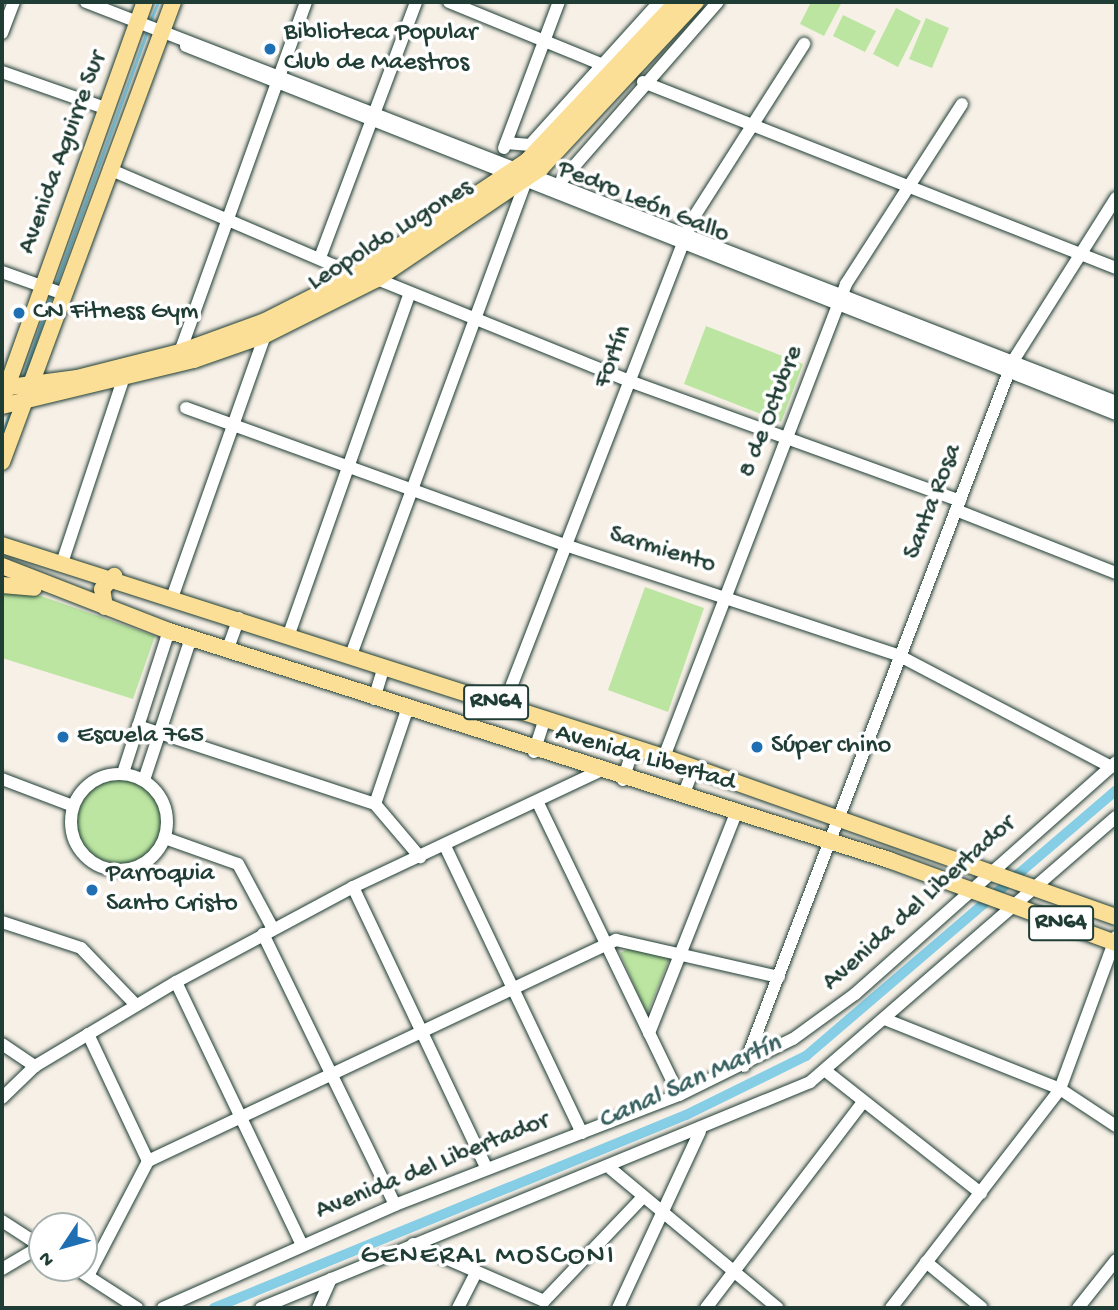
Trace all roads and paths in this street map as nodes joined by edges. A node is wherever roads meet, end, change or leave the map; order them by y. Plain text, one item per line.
1 (14, 2) edge
2 (86, 2) edge
3 (145, 2) edge
4 (173, 2) edge
5 (306, 2) edge
6 (416, 2) edge
7 (449, 2) edge
8 (559, 2) edge
9 (659, 2) edge
10 (677, 2) edge
11 (696, 2) edge
12 (718, 2) edge
13 (140, 23) junction
14 (159, 31) junction
15 (2, 33) edge
16 (545, 40) junction
17 (804, 44) dead end
18 (603, 65) junction
19 (2, 72) edge
20 (278, 77) junction
21 (643, 82) junction
22 (962, 104) dead end
23 (105, 108) junction
24 (373, 115) junction
25 (752, 125) junction
26 (506, 143) junction
27 (109, 169) junction
28 (514, 171) junction
29 (556, 187) junction
30 (909, 189) junction
31 (1116, 198) edge
32 (229, 218) junction
33 (685, 238) junction
34 (1079, 253) junction
35 (321, 255) junction
36 (1116, 268) edge
37 (2, 272) edge
38 (356, 275) junction
39 (377, 279) junction
40 (52, 289) junction
41 (409, 295) junction
42 (839, 301) junction
43 (477, 321) junction
44 (265, 335) junction
45 (180, 352) junction
46 (1010, 367) junction
47 (123, 380) junction
48 (629, 381) junction
49 (27, 393) junction
50 (3, 396) edge
51 (1116, 402) edge
52 (186, 408) dead end
53 (1116, 414) edge
54 (234, 428) junction
55 (788, 436) junction
56 (2, 462) edge
57 (349, 466) junction
58 (416, 490) junction
59 (958, 505) junction
60 (2, 537) edge
61 (2, 545) edge
62 (565, 545) junction
63 (25, 551) junction
64 (63, 560) junction
65 (2, 566) edge
66 (1116, 573) edge
67 (114, 576) junction
68 (2, 585) edge
69 (60, 593) junction
70 (726, 594) junction
71 (173, 595) junction
72 (105, 607) junction
73 (239, 618) junction
74 (169, 631) junction
75 (289, 634) junction
76 (191, 638) junction
77 (227, 650) junction
78 (351, 655) junction
79 (898, 655) junction
80 (384, 666) junction
81 (374, 699) junction
82 (504, 705) junction
83 (407, 710) junction
84 (545, 718) junction
85 (138, 726) junction
86 (160, 733) junction
87 (634, 747) junction
88 (534, 752) junction
89 (664, 757) junction
90 (1114, 764) edge
91 (694, 767) junction
92 (597, 772) junction
93 (123, 773) junction
94 (2, 779) edge
95 (623, 779) junction
96 (144, 780) junction
97 (683, 796) junction
98 (537, 801) junction
99 (375, 804) junction
100 (73, 806) junction
101 (737, 811) junction
102 (1116, 817) edge
103 (838, 819) junction
104 (165, 838) junction
105 (832, 842) junction
106 (445, 846) junction
107 (421, 857) junction
108 (992, 875) junction
109 (354, 887) junction
110 (1028, 887) junction
111 (972, 892) junction
112 (1009, 905) junction
113 (1116, 917) edge
114 (2, 922) edge
115 (268, 932) junction
116 (1116, 941) edge
117 (606, 944) junction
118 (680, 952) junction
119 (779, 977) junction
120 (176, 982) junction
121 (512, 985) junction
122 (136, 1005) junction
123 (887, 1020) junction
124 (422, 1027) junction
125 (649, 1033) junction
126 (88, 1034) junction
127 (2, 1044) edge
128 (35, 1066) junction
129 (744, 1066) junction
130 (331, 1072) junction
131 (827, 1072) junction
132 (1060, 1089) junction
133 (679, 1095) junction
134 (2, 1098) edge
135 (862, 1103) junction
136 (240, 1116) junction
137 (1116, 1126) edge
138 (700, 1131) junction
139 (582, 1133) junction
140 (148, 1161) junction
141 (487, 1169) junction
142 (611, 1169) junction
143 (981, 1193) junction
144 (643, 1197) junction
145 (395, 1205) junction
146 (662, 1214) junction
147 (2, 1221) edge
148 (28, 1238) edge
149 (414, 1244) junction
150 (302, 1245) junction
151 (28, 1254) edge
152 (98, 1257) edge
153 (1116, 1260) edge
154 (926, 1262) junction
155 (2, 1269) edge
156 (475, 1274) junction
157 (733, 1275) junction
158 (331, 1279) junction
159 (97, 1282) edge
160 (137, 1308) edge
161 (163, 1308) edge
162 (261, 1308) edge
163 (318, 1308) edge
164 (458, 1308) edge
165 (618, 1308) edge
166 (706, 1308) edge
167 (778, 1308) edge
168 (891, 1308) edge
169 (982, 1308) edge
170 (1078, 1308) edge

1 - 15 street
2 - 13 street, Pedro León Gallo
3 - 13 main road, Avenida Aguirre Sur
4 - 14 main road
5 - 20 street
6 - 24 street
7 - 16 street
8 - 16 street
9 - 18 street
10 - 28 main road, Leopoldo Lugones
11 - 28 main road, Leopoldo Lugones
12 - 21 street
13 - 14 street, Pedro León Gallo
13 - 23 main road, Avenida Aguirre Sur
14 - 20 street, Pedro León Gallo
14 - 27 main road
16 - 18 street
16 - 26 street
17 - 25 street, Fortín
18 - 26 street
19 - 23 street
20 - 24 street, Pedro León Gallo
20 - 32 street
21 - 25 street
21 - 29 street
22 - 30 street, 8 de Octubre
23 - 40 main road, Avenida Aguirre Sur
24 - 28 street, Pedro León Gallo
24 - 35 street
25 - 30 street
25 - 33 street, Fortín
26 - 28 street
27 - 32 street
27 - 40 main road
28 - 29 street, Pedro León Gallo
28 - 38 main road, Leopoldo Lugones
28 - 39 main road, Leopoldo Lugones
28 - 43 street
29 - 33 street, Pedro León Gallo
30 - 34 street
30 - 42 street, 8 de Octubre
31 - 34 street, Santa Rosa
32 - 35 street
32 - 45 street
33 - 42 street, Pedro León Gallo
33 - 48 street, Fortín
34 - 36 street
34 - 46 street, Santa Rosa
35 - 38 street
37 - 40 street
38 - 45 main road, Leopoldo Lugones
39 - 41 street
39 - 44 main road, Leopoldo Lugones
40 - 49 main road
40 - 50 main road, Avenida Aguirre Sur
41 - 43 street
41 - 57 street
42 - 46 street, Pedro León Gallo
42 - 55 street, 8 de Octubre
43 - 48 street
43 - 58 street
44 - 47 main road, Leopoldo Lugones
44 - 54 street
45 - 49 main road, Leopoldo Lugones
46 - 51 street, Pedro León Gallo
46 - 53 street, Pedro León Gallo
46 - 59 street, Santa Rosa
47 - 49 main road, Leopoldo Lugones
47 - 64 street
48 - 55 street
48 - 62 street, Fortín
49 - 50 main road, Leopoldo Lugones
49 - 56 main road
52 - 54 street, Sarmiento
54 - 57 street, Sarmiento
54 - 71 street
55 - 59 street
55 - 70 street, 8 de Octubre
57 - 58 street, Sarmiento
57 - 75 street
58 - 62 street, Sarmiento
58 - 78 street
59 - 66 street
59 - 79 street, Santa Rosa
60 - 63 main road
61 - 63 main road, Avenida Libertad / RN64
62 - 70 street, Sarmiento
62 - 82 street, Fortín
63 - 64 main road, Avenida Libertad / RN64
64 - 67 main road, Avenida Libertad / RN64
65 - 69 main road, Avenida Libertad / RN64
67 - 71 main road, Avenida Libertad / RN64
67 - 72 main road
68 - 69 main road
69 - 72 main road, Avenida Libertad / RN64
70 - 79 street, Sarmiento
70 - 89 street, 8 de Octubre
71 - 73 main road, Avenida Libertad / RN64
72 - 74 main road, Avenida Libertad / RN64
73 - 75 main road, Avenida Libertad / RN64
73 - 77 street
74 - 76 main road, Avenida Libertad / RN64
74 - 85 street
75 - 78 main road, Avenida Libertad / RN64
76 - 77 main road, Avenida Libertad / RN64
76 - 86 street
77 - 81 main road, Avenida Libertad / RN64
78 - 80 main road, Avenida Libertad / RN64
79 - 90 street, Sarmiento
79 - 103 street, Santa Rosa
80 - 81 street
80 - 82 main road, Avenida Libertad / RN64
81 - 83 main road, Avenida Libertad / RN64
82 - 84 main road, Avenida Libertad / RN64
83 - 88 main road, Avenida Libertad / RN64
83 - 99 street
84 - 87 main road, Avenida Libertad / RN64
84 - 88 street
85 - 86 street
85 - 93 street
86 - 96 street
86 - 99 street
87 - 89 main road, Avenida Libertad / RN64
87 - 95 street
88 - 92 main road, Avenida Libertad / RN64
89 - 91 main road, Avenida Libertad / RN64
90 - 108 street, Avenida del Libertador
91 - 97 street
91 - 103 main road, Avenida Libertad / RN64
92 - 95 main road, Avenida Libertad / RN64
92 - 98 street
93 - 96 street
93 - 100 street
94 - 100 street
95 - 97 main road, Avenida Libertad / RN64
96 - 104 street
97 - 101 main road, Avenida Libertad / RN64
98 - 106 street
98 - 117 street
99 - 107 street
100 - 104 street
101 - 105 main road, Avenida Libertad / RN64
101 - 118 street
102 - 110 street
103 - 105 street, Santa Rosa
103 - 108 main road, Avenida Libertad / RN64
104 - 115 street
105 - 111 main road, Avenida Libertad / RN64
105 - 119 street, Santa Rosa
106 - 107 street
106 - 121 street
107 - 109 street
108 - 110 main road, Avenida Libertad / RN64
108 - 111 street, Avenida del Libertador
109 - 115 street
109 - 124 street
110 - 112 street
110 - 113 main road, Avenida Libertad / RN64
111 - 112 main road, Avenida Libertad / RN64
111 - 129 street, Avenida del Libertador
112 - 116 main road, Avenida Libertad / RN64
112 - 123 street
114 - 122 street
115 - 120 street
115 - 130 street
116 - 132 street
117 - 118 street
117 - 121 street
117 - 125 street
118 - 119 street
118 - 125 street
119 - 129 street, Santa Rosa
120 - 122 street
120 - 136 street
121 - 124 street
121 - 139 street
122 - 126 street
123 - 131 street
123 - 132 street
124 - 130 street
124 - 141 street
125 - 133 street
126 - 128 street
126 - 140 street
127 - 128 street
128 - 134 street
129 - 133 street, Avenida del Libertador
130 - 136 street
130 - 145 street
131 - 135 street
131 - 138 street
132 - 137 street
132 - 143 street
133 - 139 street, Avenida del Libertador
135 - 143 street
135 - 157 street
136 - 140 street
136 - 150 street
138 - 142 street
138 - 146 street
139 - 141 street, Avenida del Libertador
140 - 152 street
141 - 145 street, Avenida del Libertador
142 - 144 street
142 - 149 street
143 - 154 street
144 - 146 street
144 - 156 street
145 - 150 street, Avenida del Libertador
146 - 157 street
146 - 165 street
147 - 148 street
149 - 156 street
149 - 158 street
150 - 161 street, Avenida del Libertador
151 - 155 street
153 - 170 street
154 - 168 street
154 - 169 street
156 - 164 street
157 - 166 street
157 - 167 street
158 - 162 street
158 - 163 street
159 - 160 street

